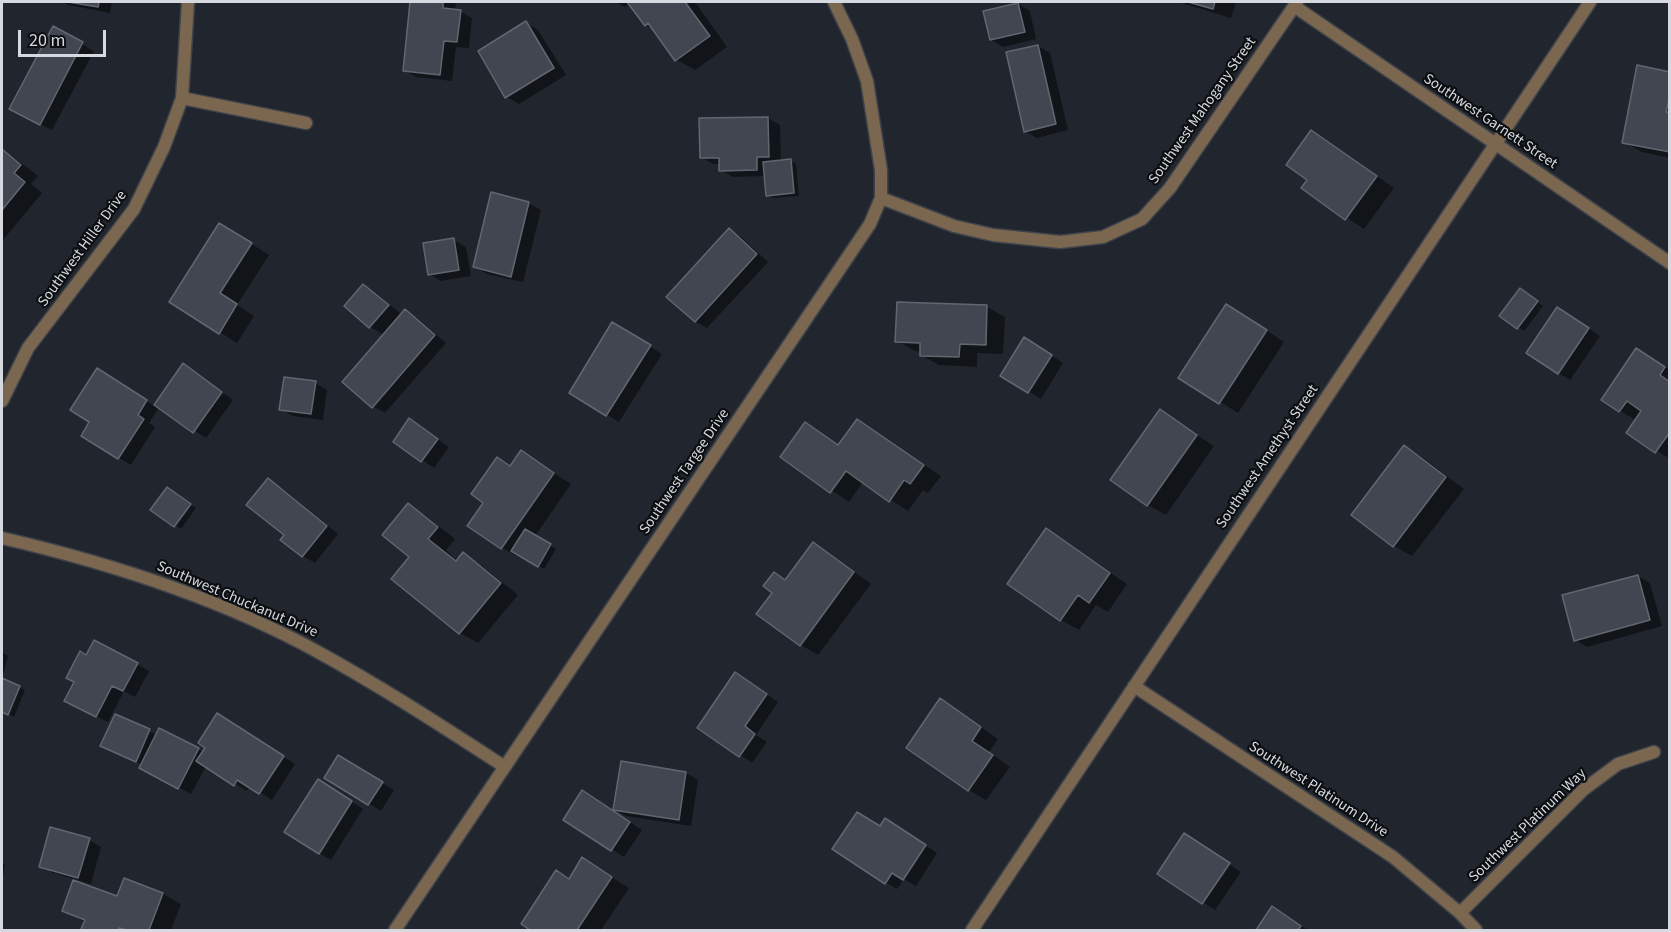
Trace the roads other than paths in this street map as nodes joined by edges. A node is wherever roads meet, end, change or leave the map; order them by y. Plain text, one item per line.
1 (188, 2) edge
2 (834, 2) edge
3 (1590, 2) edge
4 (1295, 4) edge
5 (182, 98) junction
6 (306, 123) dead end
7 (1496, 143) junction
8 (881, 198) junction
9 (1670, 263) edge
10 (2, 401) edge
11 (2, 538) edge
12 (1134, 686) junction
13 (1654, 752) dead end
14 (504, 767) junction
15 (1460, 913) junction
16 (394, 930) edge
17 (972, 930) edge
18 (1476, 930) edge

1 - 5 street, Southwest Hiller Drive
2 - 8 street, Southwest Targee Drive
3 - 7 street, Southwest Amethyst Street
4 - 7 street, Southwest Garnett Street
4 - 8 street, Southwest Mahogany Street
5 - 6 street
5 - 10 street, Southwest Hiller Drive
7 - 9 street, Southwest Garnett Street
7 - 12 street, Southwest Amethyst Street
8 - 14 street, Southwest Targee Drive
11 - 14 street, Southwest Chuckanut Drive
12 - 15 street, Southwest Platinum Drive
12 - 17 street, Southwest Amethyst Street
13 - 15 street, Southwest Platinum Way
14 - 16 street, Southwest Targee Drive
15 - 18 street, Southwest Platinum Drive

